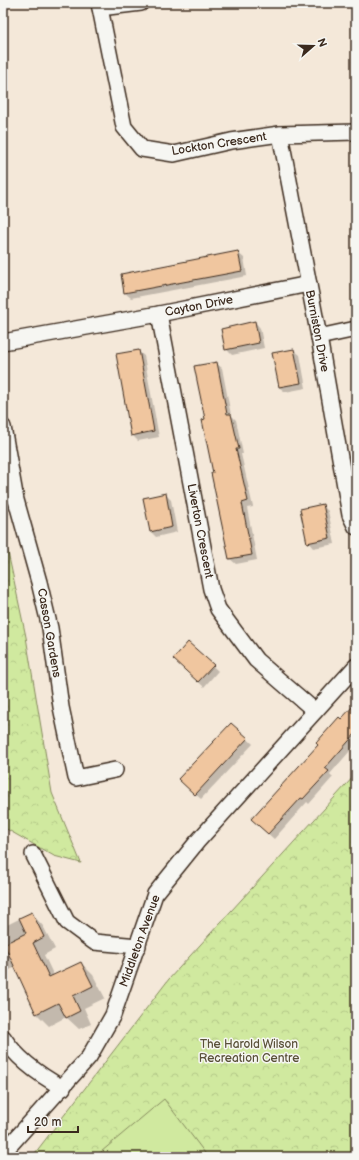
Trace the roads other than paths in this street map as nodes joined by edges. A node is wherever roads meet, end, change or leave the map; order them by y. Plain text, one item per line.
1 (141, 3) edge
2 (100, 6) edge
3 (356, 132) edge
4 (280, 134) junction
5 (309, 284) junction
6 (159, 314) junction
7 (356, 329) edge
8 (319, 337) junction
9 (3, 342) edge
10 (3, 427) edge
11 (356, 527) edge
12 (356, 666) edge
13 (315, 711) junction
14 (115, 770) dead end
15 (33, 854) dead end
16 (138, 946) junction
17 (3, 1037) edge
18 (63, 1088) junction
19 (3, 1153) edge

1 - 2 street
2 - 4 street, Lockton Crescent
3 - 4 street, Lockton Crescent
4 - 5 street, Burniston Drive
5 - 6 street, Cayton Drive
5 - 8 street, Burniston Drive
6 - 9 street, Cayton Drive
6 - 13 street, Liverton Crescent
7 - 8 street
8 - 11 street, Burniston Drive
10 - 14 street, Casson Gardens
12 - 13 street, Middleton Avenue
13 - 16 street, Middleton Avenue
15 - 16 street
16 - 18 street, Middleton Avenue
17 - 18 street
18 - 19 street, Middleton Avenue

